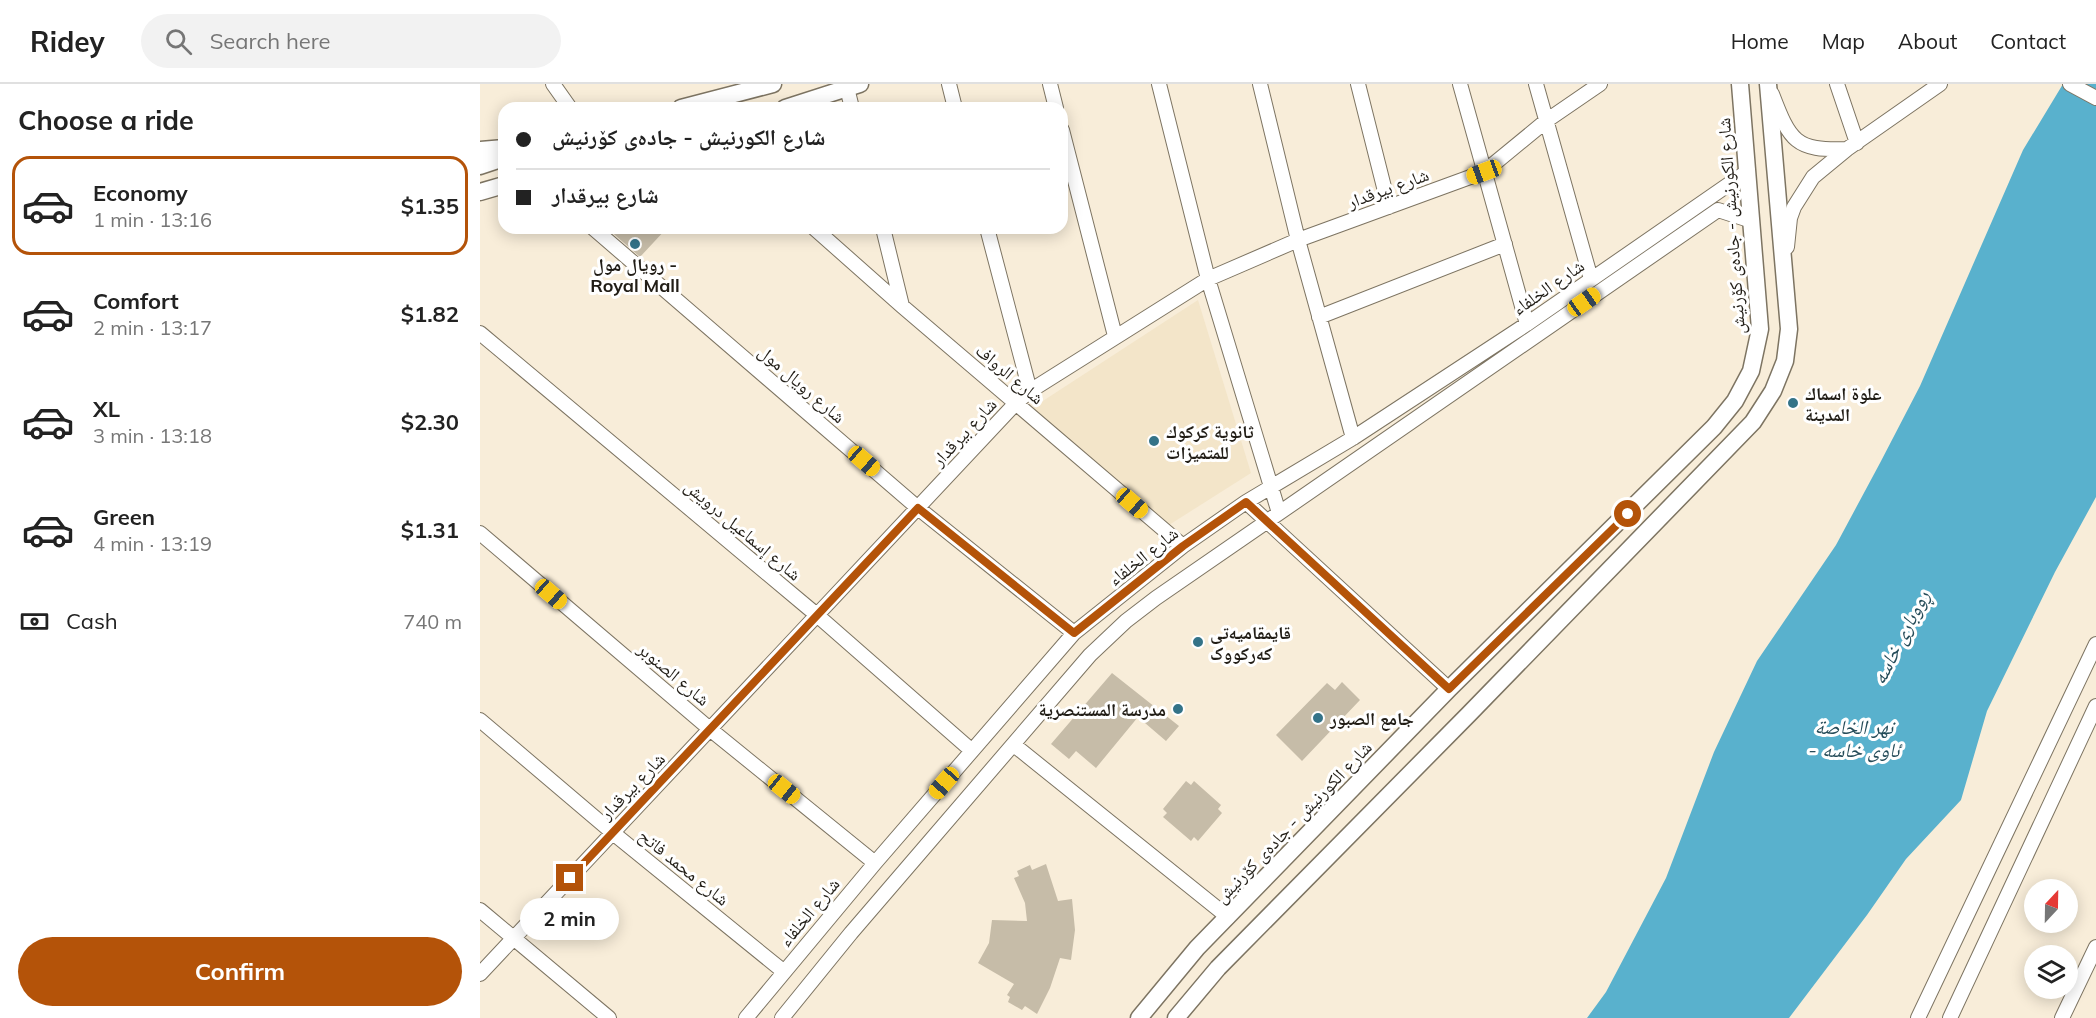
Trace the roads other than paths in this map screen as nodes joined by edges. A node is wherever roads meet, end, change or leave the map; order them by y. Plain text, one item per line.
1 (553, 84) edge
2 (775, 84) edge
3 (948, 84) edge
4 (1050, 84) edge
5 (1159, 84) edge
6 (1260, 84) edge
7 (1358, 84) edge
8 (1460, 84) edge
9 (1536, 84) edge
10 (1600, 84) edge
11 (1740, 84) edge
12 (1768, 84) edge
13 (1837, 84) edge
14 (1940, 84) edge
15 (2070, 84) edge
16 (854, 86) edge
17 (1926, 89) edge
18 (2096, 98) edge
19 (566, 102) edge
20 (704, 102) edge
21 (782, 102) edge
22 (803, 102) edge
23 (853, 102) edge
24 (953, 102) edge
25 (1054, 102) edge
26 (1546, 121) junction
27 (1852, 146) junction
28 (498, 148) edge
29 (480, 150) edge
30 (1068, 153) edge
31 (498, 160) edge
32 (480, 166) edge
33 (1748, 171) junction
34 (1484, 172) junction
35 (498, 187) edge
36 (480, 192) edge
37 (1389, 207) junction
38 (1752, 221) junction
39 (600, 234) edge
40 (821, 234) edge
41 (884, 234) edge
42 (989, 234) edge
43 (1298, 240) junction
44 (1506, 244) junction
45 (1784, 267) junction
46 (1208, 279) junction
47 (1591, 279) junction
48 (902, 306) junction
49 (1319, 318) junction
50 (1527, 324) junction
51 (1115, 336) junction
52 (483, 337) edge
53 (1030, 391) junction
54 (1016, 403) junction
55 (1353, 438) junction
56 (1270, 489) junction
57 (1644, 498) junction
58 (1246, 502) junction
59 (918, 508) junction
60 (1279, 513) junction
61 (1662, 515) junction
62 (1266, 521) junction
63 (480, 533) edge
64 (1183, 546) junction
65 (818, 616) junction
66 (1074, 633) junction
67 (2096, 644) edge
68 (1449, 689) junction
69 (2094, 713) edge
70 (480, 720) edge
71 (711, 730) junction
72 (1014, 745) junction
73 (972, 750) junction
74 (612, 833) junction
75 (875, 863) junction
76 (480, 910) edge
77 (1228, 917) junction
78 (514, 939) junction
79 (2096, 947) edge
80 (783, 971) junction
81 (480, 974) edge
82 (1179, 1017) edge
83 (609, 1018) edge
84 (746, 1018) edge
85 (782, 1018) edge
86 (1138, 1018) edge
87 (1918, 1018) edge
88 (1950, 1018) edge
89 (2062, 1018) edge

1 - 19 street
2 - 20 main road
2 - 21 main road
3 - 24 street
4 - 25 street
5 - 46 street
6 - 43 street
7 - 37 street
8 - 34 street
9 - 26 street
10 - 26 street, شارع بيرقدار
11 - 33 main road, شارع الكورنيش - جادەی کۆرنیش
12 - 27 street
12 - 45 main road
13 - 27 street
14 - 17 street
15 - 18 street
16 - 22 main road
16 - 23 street
17 - 27 street
26 - 34 street, شارع بيرقدار
26 - 47 street
27 - 45 street
28 - 29 main road
30 - 51 street
31 - 32 main road
33 - 38 main road, شارع الكورنيش - جادەی کۆرنیش
33 - 47 street, شارع الخلفاء
34 - 37 street, شارع بيرقدار
34 - 44 street
35 - 36 main road
37 - 43 street, شارع بيرقدار
38 - 57 main road, شارع الكورنيش - جادەی کۆرنیش
38 - 60 street
39 - 59 street, شارع رويال مول
40 - 48 street, شارع الرواف
41 - 48 street
42 - 53 street
43 - 46 street, شارع بيرقدار
43 - 49 street
44 - 49 street
44 - 50 street
45 - 61 main road
46 - 51 street, شارع بيرقدار
46 - 56 street
47 - 50 street, شارع الخلفاء
48 - 54 street, شارع الرواف
49 - 55 street
50 - 55 street, شارع الخلفاء
51 - 53 street, شارع بيرقدار
52 - 65 street, شارع إسماعيل درويش
53 - 54 street, شارع بيرقدار
54 - 59 street, شارع بيرقدار
54 - 64 street, شارع الرواف
55 - 56 street, شارع الخلفاء
56 - 58 street, شارع الخلفاء
56 - 60 street
57 - 61 main road
57 - 68 main road, شارع الكورنيش - جادەی کۆرنیش
58 - 62 street
58 - 64 street, شارع الخلفاء
59 - 65 street, شارع بيرقدار
59 - 66 street, شارع رويال مول
60 - 62 street
61 - 82 main road
62 - 68 street
62 - 72 street
63 - 71 street, شارع الصنوبر
64 - 66 street, شارع الخلفاء
65 - 71 street, شارع بيرقدار
65 - 73 street, شارع إسماعيل درويش
66 - 73 street, شارع الخلفاء
67 - 87 street
68 - 77 main road, شارع الكورنيش - جادەی کۆرنیش
69 - 88 street
70 - 74 street, شارع محمد فاتح
71 - 74 street, شارع بيرقدار
71 - 75 street, شارع الصنوبر
72 - 77 street
72 - 85 street
73 - 75 street, شارع الخلفاء
74 - 78 street, شارع بيرقدار
74 - 80 street, شارع محمد فاتح
75 - 80 street, شارع الخلفاء
76 - 78 street
77 - 86 main road, شارع الكورنيش - جادەی کۆرنیش
78 - 81 street, شارع بيرقدار
78 - 83 street
79 - 89 street
80 - 84 street, شارع الخلفاء

